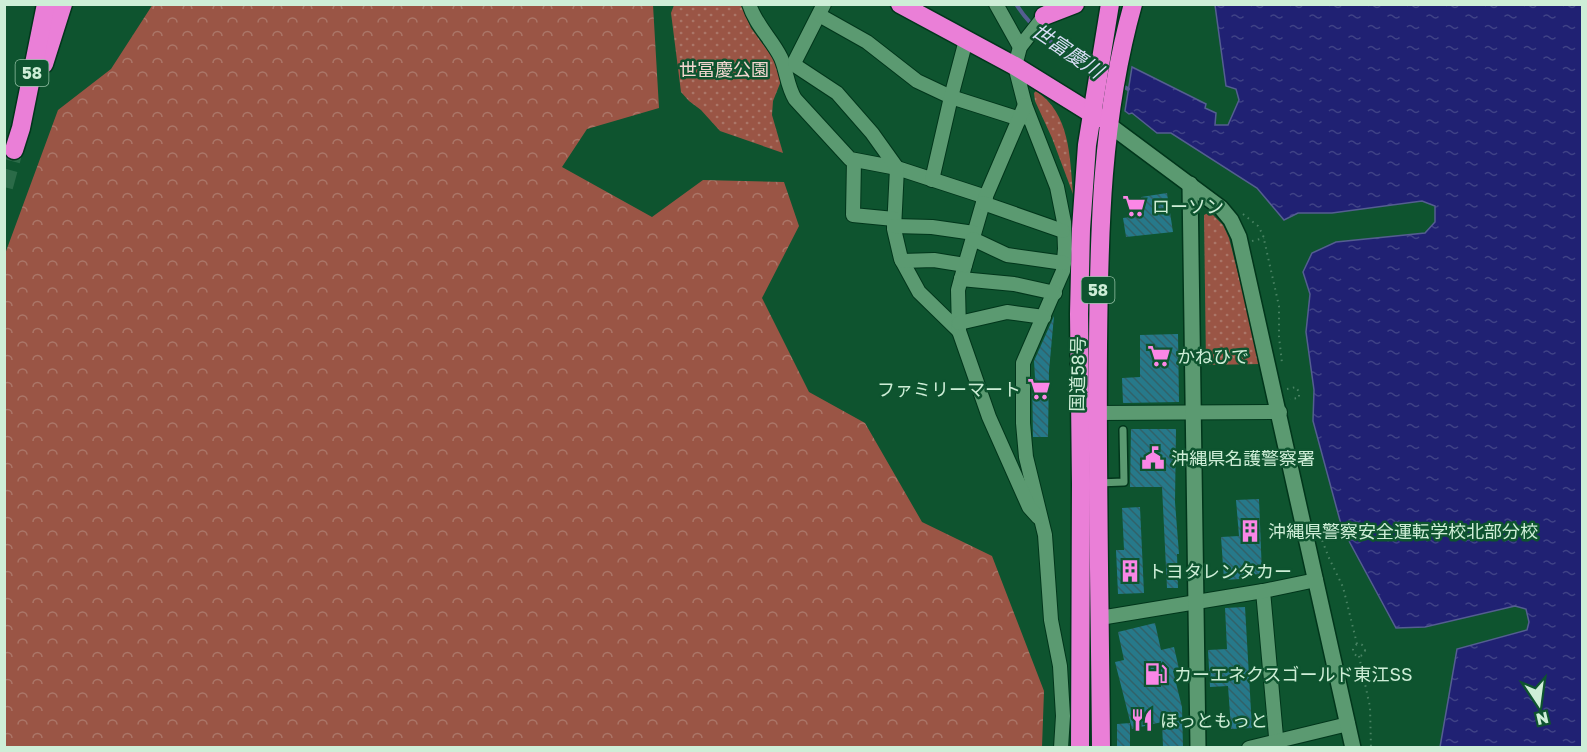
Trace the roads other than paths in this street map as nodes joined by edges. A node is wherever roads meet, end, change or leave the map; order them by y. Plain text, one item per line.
1 (63, 4) edge
2 (749, 4) edge
3 (900, 4) edge
4 (996, 4) edge
5 (1075, 4) edge
6 (1110, 4) edge
7 (1133, 4) edge
8 (44, 9) edge
9 (821, 10) edge
10 (1049, 10) edge
11 (966, 40) junction
12 (1020, 47) junction
13 (1015, 66) junction
14 (951, 97) junction
15 (1025, 105) junction
16 (1091, 112) junction
17 (1020, 119) junction
18 (1108, 124) junction
19 (21, 128) junction
20 (14, 150) tunnel mouth
21 (886, 153) junction
22 (854, 160) junction
23 (874, 164) junction
24 (897, 168) junction
25 (932, 180) junction
26 (1190, 184) junction
27 (985, 200) junction
28 (894, 223) junction
29 (1063, 231) junction
30 (974, 236) junction
31 (902, 261) junction
32 (1064, 263) junction
33 (965, 265) junction
34 (961, 279) junction
35 (1054, 293) junction
36 (1044, 317) junction
37 (959, 327) junction
38 (1280, 412) junction
39 (1097, 413) junction
40 (1194, 413) junction
41 (1123, 430) dead end
42 (1023, 431) junction
43 (999, 439) junction
44 (1089, 484) junction
45 (1042, 521) junction
46 (1316, 580) junction
47 (1263, 591) junction
48 (1195, 602) junction
49 (1100, 618) junction
50 (1348, 724) junction
51 (1276, 744) edge
52 (1061, 747) edge
53 (1080, 747) edge
54 (1101, 747) edge
55 (1198, 747) edge
56 (1249, 747) edge
57 (1353, 747) edge

1 - 19 highway
2 - 22 street
3 - 11 highway
4 - 12 street
5 - 10 highway
6 - 16 highway, 国道58号 / 58
7 - 18 highway, 国道58号 / 58
8 - 19 highway, 58
9 - 14 street
9 - 21 street
10 - 12 street
11 - 13 highway
11 - 14 street
12 - 13 street
13 - 15 street
13 - 16 highway
14 - 17 street
14 - 25 street
15 - 17 street
15 - 29 street
16 - 18 highway
16 - 44 highway, 国道58号 / 58
17 - 27 street
18 - 26 street
18 - 39 highway, 国道58号 / 58
19 - 20 highway, 58
21 - 23 street
21 - 24 street
22 - 23 street
22 - 28 street
23 - 24 street
24 - 25 street
24 - 28 street
25 - 27 street
26 - 38 street
26 - 40 street
27 - 29 street
27 - 30 street
28 - 30 street
28 - 31 street
29 - 32 street
30 - 32 street
30 - 33 street
31 - 33 street
31 - 37 street
32 - 35 street
33 - 34 street
34 - 35 street
34 - 37 street
35 - 36 street
36 - 37 street
36 - 42 street
37 - 43 street
38 - 40 street
38 - 46 street
39 - 40 street
39 - 44 highway, 国道58号 / 58
40 - 48 street
41 - 44 lane
42 - 43 street
42 - 45 street
43 - 45 street
44 - 49 highway, 国道58号 / 58
44 - 53 highway, 国道58号 / 58
45 - 52 street
46 - 47 street
46 - 50 street
47 - 48 street
47 - 51 street
48 - 49 street
48 - 55 street
49 - 54 highway, 国道58号 / 58
50 - 51 street
50 - 57 street
51 - 56 street

